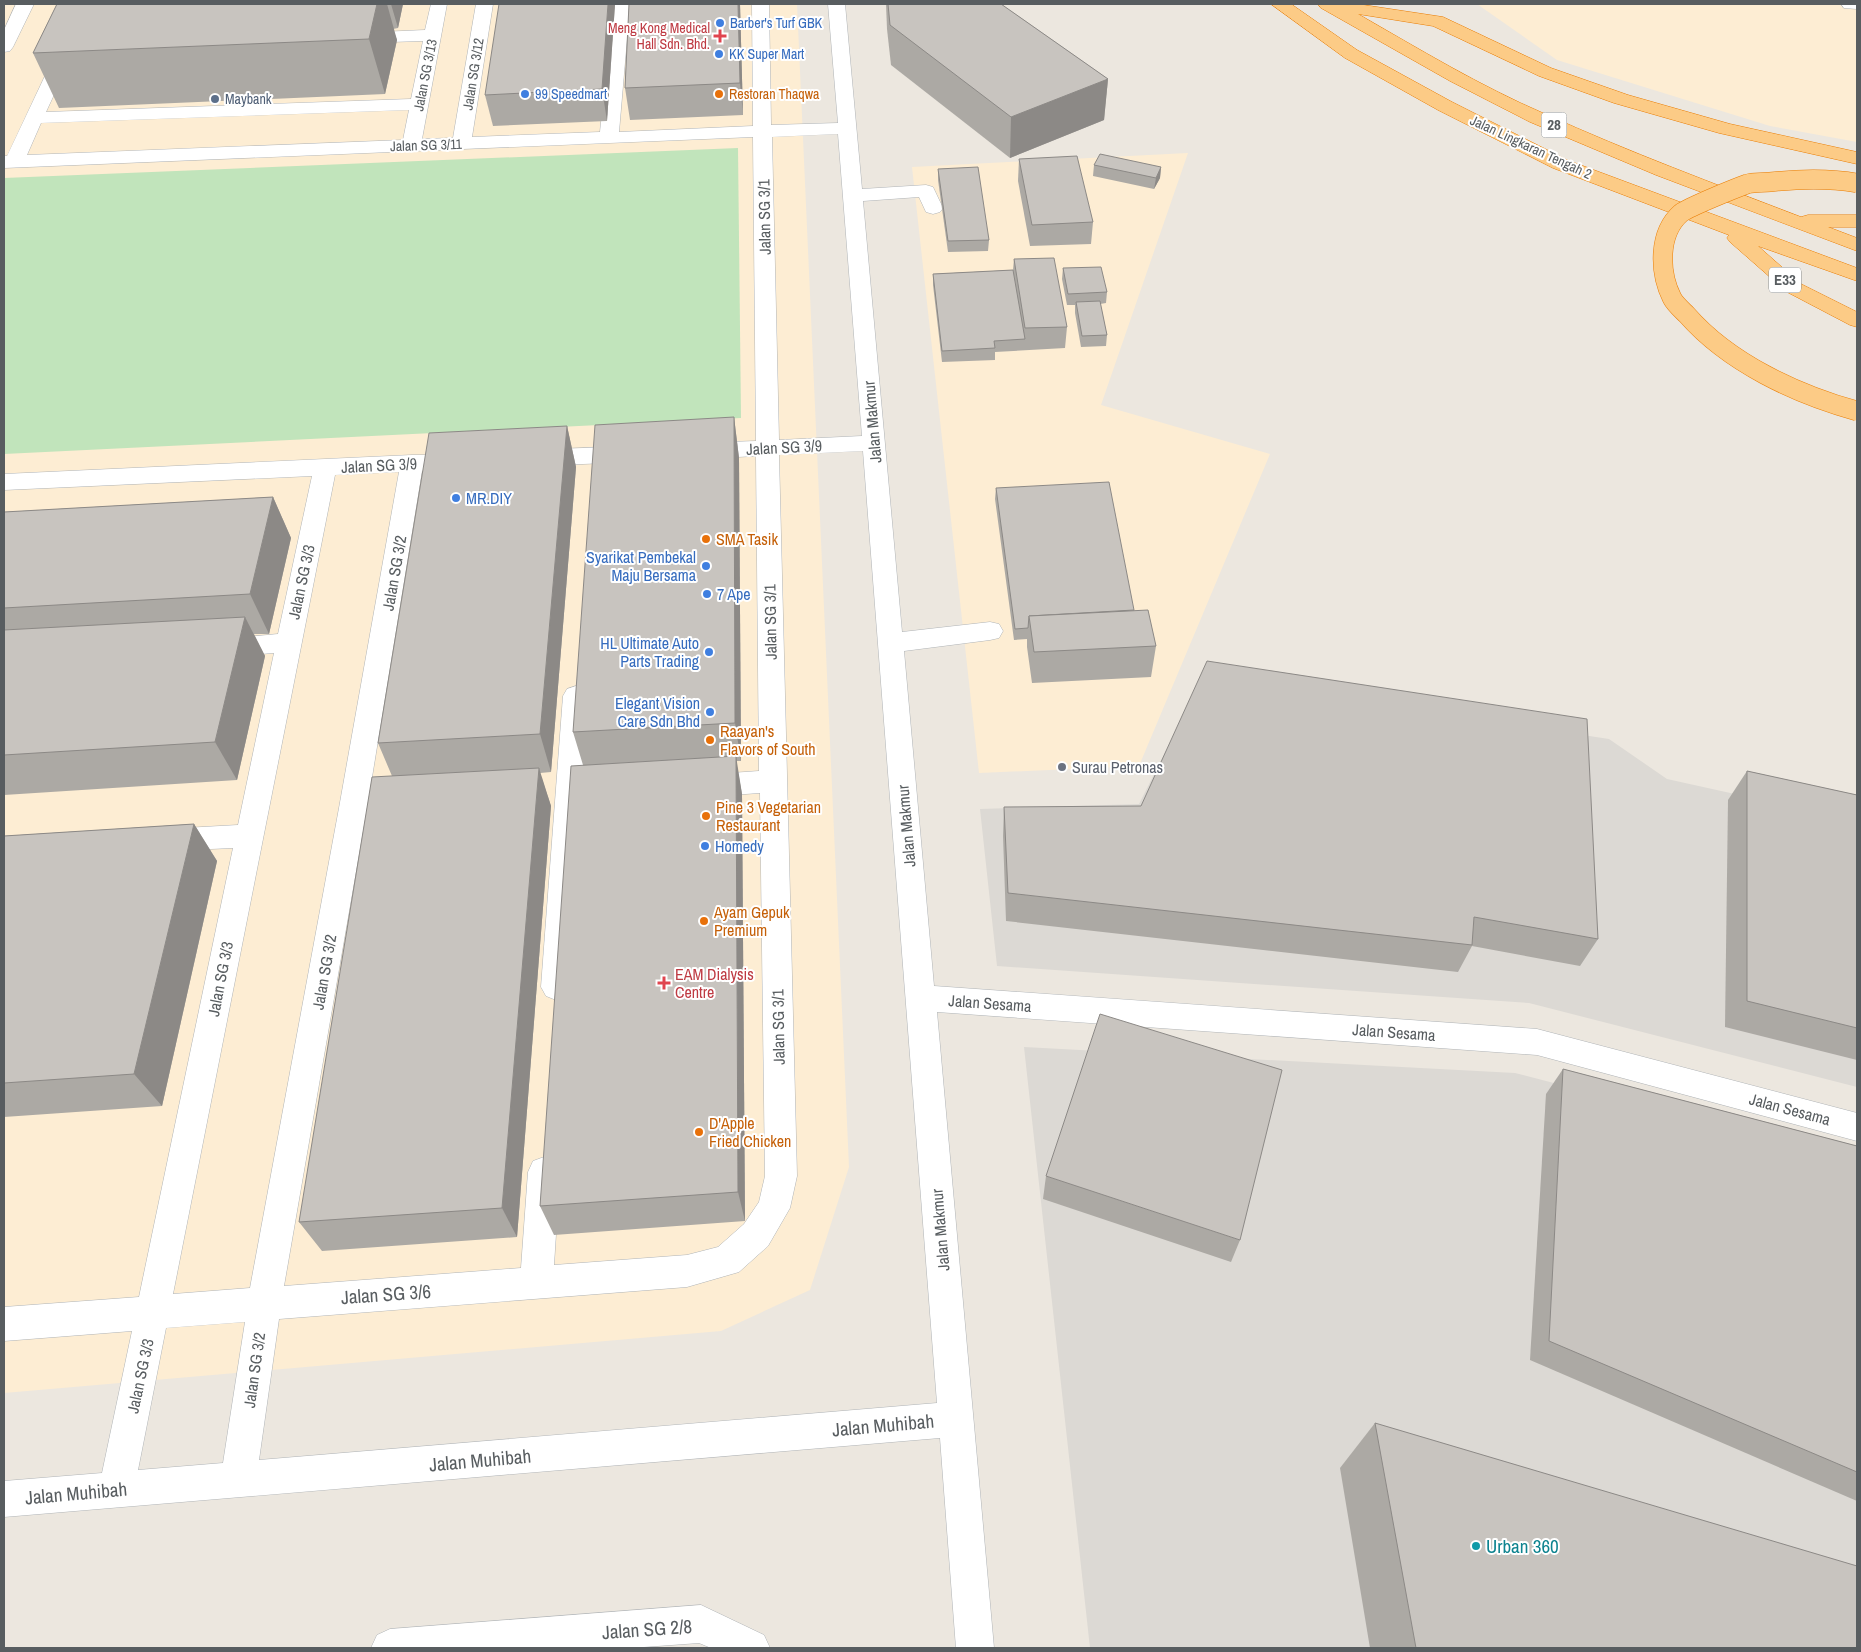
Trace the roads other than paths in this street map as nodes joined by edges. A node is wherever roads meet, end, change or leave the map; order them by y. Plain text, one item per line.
1 (25, 4) edge
2 (86, 4) edge
3 (440, 4) edge
4 (484, 4) edge
5 (621, 4) edge
6 (760, 4) edge
7 (837, 4) edge
8 (1280, 4) edge
9 (1327, 4) edge
10 (1850, 4) edge
11 (1857, 4) edge
12 (433, 35) junction
13 (344, 38) edge
14 (4, 46) edge
15 (86, 48) edge
16 (66, 49) junction
17 (419, 104) junction
18 (34, 118) junction
19 (848, 128) junction
20 (762, 132) junction
21 (609, 138) junction
22 (462, 144) junction
23 (410, 146) junction
24 (1857, 158) edge
25 (9, 162) edge
26 (1857, 183) edge
27 (853, 196) junction
28 (933, 208) dead end
29 (1857, 221) edge
30 (1791, 222) junction
31 (1722, 226) junction
32 (1857, 245) edge
33 (1857, 275) edge
34 (1857, 320) edge
35 (1857, 410) edge
36 (874, 443) junction
37 (768, 448) junction
38 (682, 452) edge
39 (653, 453) edge
40 (518, 459) edge
41 (451, 462) edge
42 (412, 463) junction
43 (325, 468) junction
44 (4, 482) edge
45 (990, 631) dead end
46 (289, 643) junction
47 (890, 643) junction
48 (200, 649) edge
49 (578, 668) edge
50 (773, 781) junction
51 (675, 787) edge
52 (597, 793) edge
53 (558, 795) junction
54 (383, 806) edge
55 (353, 808) junction
56 (249, 836) junction
57 (141, 841) edge
58 (920, 998) junction
59 (554, 1014) edge
60 (1857, 1127) edge
61 (546, 1144) edge
62 (756, 1235) joint
63 (536, 1283) junction
64 (264, 1304) junction
65 (154, 1311) junction
66 (4, 1324) edge
67 (955, 1419) junction
68 (238, 1480) junction
69 (116, 1490) junction
70 (4, 1499) edge
71 (390, 1648) edge
72 (751, 1648) edge
73 (975, 1648) edge

1 - 14 street
2 - 16 street
3 - 12 street, Jalan SG 3/13
4 - 22 street, Jalan SG 3/12
5 - 21 street
6 - 20 street, Jalan SG 3/1
7 - 19 street, Jalan Makmur
8 - 31 highway, Jalan Lingkaran Tengah 2 / 28
9 - 24 highway
9 - 30 highway, Jalan Lingkaran Tengah 2 / 28
10 - 11 street
12 - 13 street
12 - 17 street, Jalan SG 3/13
15 - 16 street
16 - 18 street
17 - 18 street
17 - 23 street, Jalan SG 3/13
18 - 25 street
19 - 20 street, Jalan SG 3/11
19 - 27 street, Jalan Makmur
20 - 21 street, Jalan SG 3/11
20 - 37 street, Jalan SG 3/1
21 - 22 street, Jalan SG 3/11
22 - 23 street, Jalan SG 3/11
23 - 25 street, Jalan SG 3/11
26 - 35 highway, bridge
27 - 28 street
27 - 36 street, Jalan Makmur
29 - 30 highway
30 - 32 highway, Jalan Lingkaran Tengah 2 / 28
31 - 33 highway, Jalan Lingkaran Tengah 2 / 28
31 - 34 highway, E33
36 - 37 street, Jalan SG 3/9
36 - 47 street, Jalan Makmur
37 - 38 street, Jalan SG 3/9
37 - 50 street, Jalan SG 3/1
39 - 40 street
41 - 42 street, Jalan SG 3/9
42 - 43 street, Jalan SG 3/9
42 - 55 street, Jalan SG 3/2
43 - 44 street, Jalan SG 3/9
43 - 46 street, Jalan SG 3/3
45 - 47 street
46 - 48 street
46 - 56 street, Jalan SG 3/3
47 - 58 street, Jalan Makmur
49 - 53 street
50 - 51 street
50 - 62 street, Jalan SG 3/1
52 - 53 street
53 - 59 street
54 - 55 street
55 - 64 street, Jalan SG 3/2
56 - 57 street
56 - 65 street, Jalan SG 3/3
58 - 60 street, Jalan Sesama
58 - 67 street, Jalan Makmur
61 - 63 street
62 - 63 street, Jalan SG 3/6
63 - 64 street, Jalan SG 3/6
64 - 65 street, Jalan SG 3/6
64 - 68 street, Jalan SG 3/2
65 - 66 street, Jalan SG 3/6
65 - 69 street, Jalan SG 3/3
67 - 68 street, Jalan Muhibah
67 - 73 street, Jalan Makmur
68 - 69 street, Jalan Muhibah
69 - 70 street, Jalan Muhibah
71 - 72 street, Jalan SG 2/8

